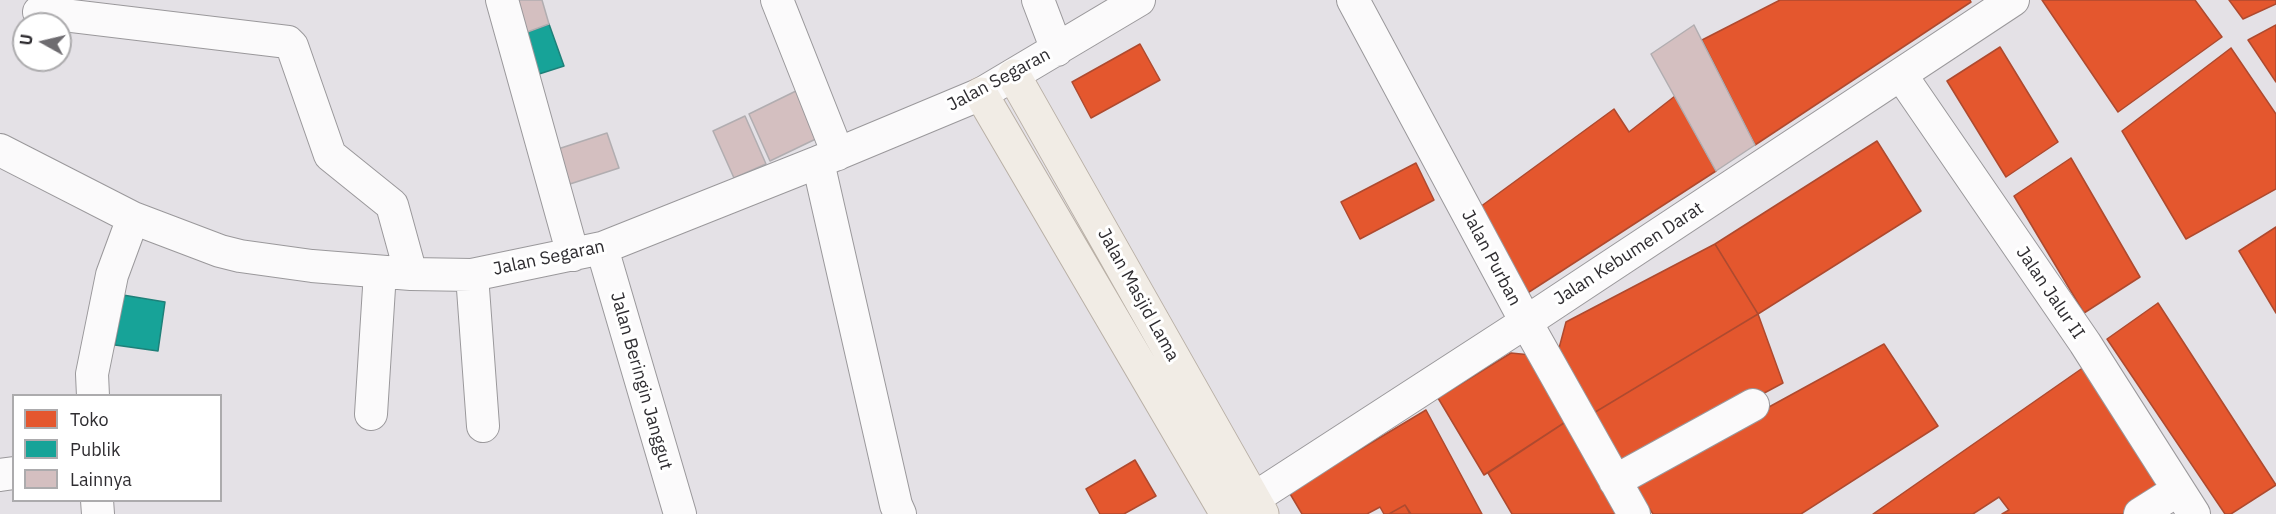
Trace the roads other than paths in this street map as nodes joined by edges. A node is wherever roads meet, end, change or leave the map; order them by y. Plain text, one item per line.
1 (502, 0) edge
2 (777, 0) edge
3 (1038, 0) edge
4 (1139, 0) edge
5 (1353, 0) edge
6 (2006, 2) edge
7 (72, 16) edge
8 (1057, 50) junction
9 (1901, 75) junction
10 (1014, 76) junction
11 (981, 94) junction
12 (0, 150) edge
13 (828, 158) junction
14 (133, 218) junction
15 (1103, 234) junction
16 (1073, 250) junction
17 (587, 252) junction
18 (380, 272) junction
19 (411, 274) junction
20 (472, 274) junction
21 (1526, 322) junction
22 (1164, 342) junction
23 (1138, 362) junction
24 (93, 394) edge
25 (1753, 405) dead end
26 (371, 414) dead end
27 (483, 426) dead end
28 (1615, 482) junction
29 (2186, 502) edge
30 (1243, 510) edge
31 (680, 514) edge
32 (900, 514) edge
33 (1634, 514) edge
34 (2140, 514) edge

1 - 17 street, Jalan Beringin Janggut
2 - 13 street
3 - 8 street
4 - 8 street, Jalan Segaran
5 - 21 street, Jalan Purban
6 - 9 street, Jalan Kebumen Darat
7 - 19 street
8 - 10 street, Jalan Segaran
9 - 21 street, Jalan Kebumen Darat
9 - 29 street, Jalan Jalur II
10 - 11 street, Jalan Segaran
10 - 15 main road, Jalan Masjid Lama
11 - 13 street, Jalan Segaran
11 - 16 main road
12 - 14 street, Jalan Segaran
13 - 17 street, Jalan Segaran
13 - 32 street
14 - 18 street, Jalan Segaran
14 - 24 street
15 - 16 main road
15 - 22 main road, Jalan Masjid Lama
16 - 23 main road
17 - 20 street, Jalan Segaran
17 - 31 street, Jalan Beringin Janggut
18 - 19 street, Jalan Segaran
18 - 26 street
19 - 20 street, Jalan Segaran
20 - 27 street
21 - 28 street, Jalan Purban
21 - 30 street, Jalan Kebumen Darat
22 - 23 main road
22 - 30 main road, Jalan Masjid Lama
23 - 30 main road
25 - 28 street
28 - 33 street, Jalan Purban
29 - 34 street

